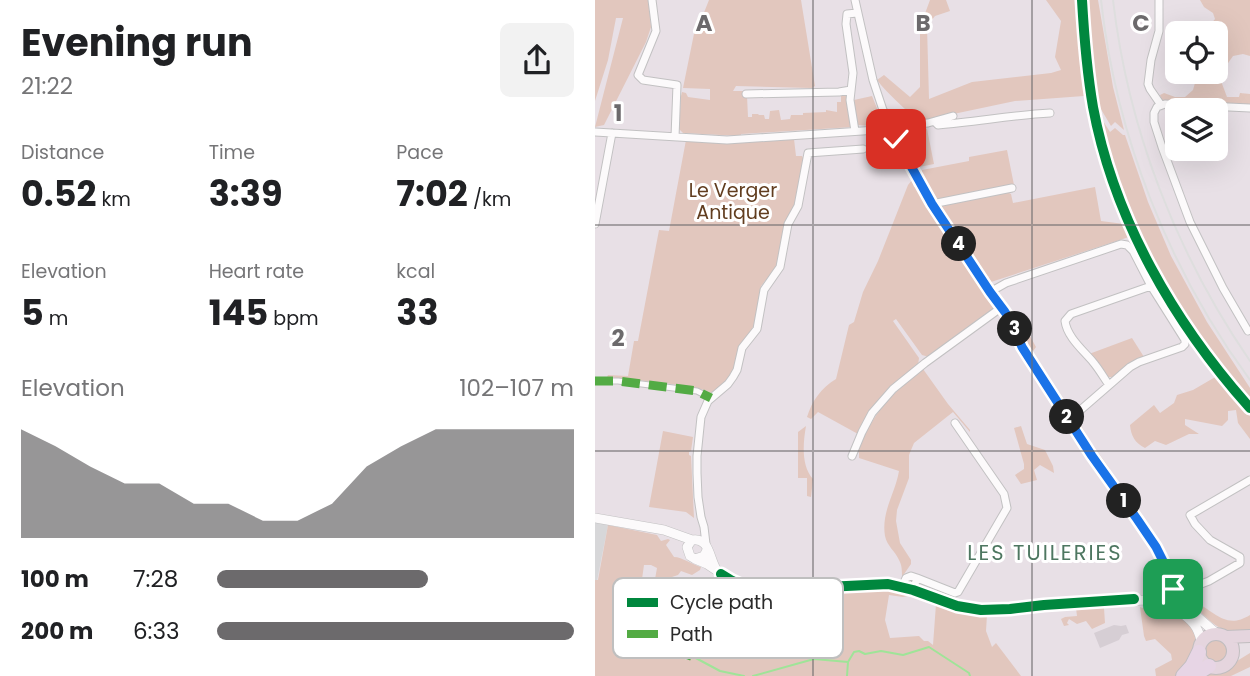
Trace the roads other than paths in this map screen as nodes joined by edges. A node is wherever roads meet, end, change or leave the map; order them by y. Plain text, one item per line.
1 (652, 0) edge
2 (855, 0) edge
3 (1159, 0) edge
4 (857, 13) junction
5 (851, 90) junction
6 (746, 94) dead end
7 (1161, 104) junction
8 (1250, 108) edge
9 (1050, 113) dead end
10 (954, 116) dead end
11 (935, 121) junction
12 (893, 126) junction
13 (855, 131) junction
14 (595, 132) edge
15 (612, 133) junction
16 (675, 136) junction
17 (863, 149) dead end
18 (797, 153) dead end
19 (808, 153) junction
20 (1012, 188) dead end
21 (932, 204) junction
22 (595, 224) edge
23 (1151, 286) junction
24 (990, 292) junction
25 (1002, 307) junction
26 (1248, 331) edge
27 (595, 381) edge
28 (1109, 386) junction
29 (711, 398) junction
30 (1069, 420) junction
31 (955, 423) dead end
32 (852, 456) dead end
33 (1250, 480) edge
34 (701, 517) junction
35 (595, 518) edge
36 (672, 533) junction
37 (694, 539) junction
38 (706, 547) junction
39 (687, 551) junction
40 (695, 559) junction
41 (716, 570) junction
42 (728, 578) edge
43 (917, 578) junction
44 (843, 586) edge
45 (902, 587) junction
46 (913, 590) junction
47 (1175, 594) junction
48 (1171, 604) junction
49 (1221, 635) junction
50 (1250, 637) edge
51 (1200, 647) junction
52 (1232, 653) junction
53 (1209, 666) junction
54 (1182, 676) edge
55 (1193, 676) edge

1 - 16 street
2 - 4 street
3 - 7 street
4 - 5 street
4 - 12 street
5 - 6 street
5 - 13 street
7 - 8 street
7 - 26 street
9 - 11 street
10 - 11 street
11 - 12 street
12 - 13 street
12 - 21 street
13 - 16 street
14 - 15 street
15 - 16 street
15 - 22 street
17 - 19 street
18 - 19 street
19 - 29 street
20 - 21 street
21 - 24 street
23 - 24 street
23 - 28 street
23 - 28 street
24 - 25 street
25 - 30 street
25 - 32 street
27 - 29 street
28 - 30 street
29 - 34 street
30 - 47 street
31 - 43 street
33 - 47 street
34 - 37 street
34 - 38 street
35 - 36 street
36 - 37 street
36 - 39 street
37 - 38 street
37 - 39 street
38 - 40 street
38 - 41 street
39 - 40 street
40 - 41 street
41 - 42 street
43 - 45 street
43 - 46 street
44 - 45 street
45 - 46 street
46 - 48 street
47 - 48 street
48 - 49 street
48 - 51 street
49 - 50 main road
49 - 51 main road
49 - 52 main road
50 - 52 main road
51 - 53 main road
51 - 54 highway
52 - 53 main road
53 - 55 highway

